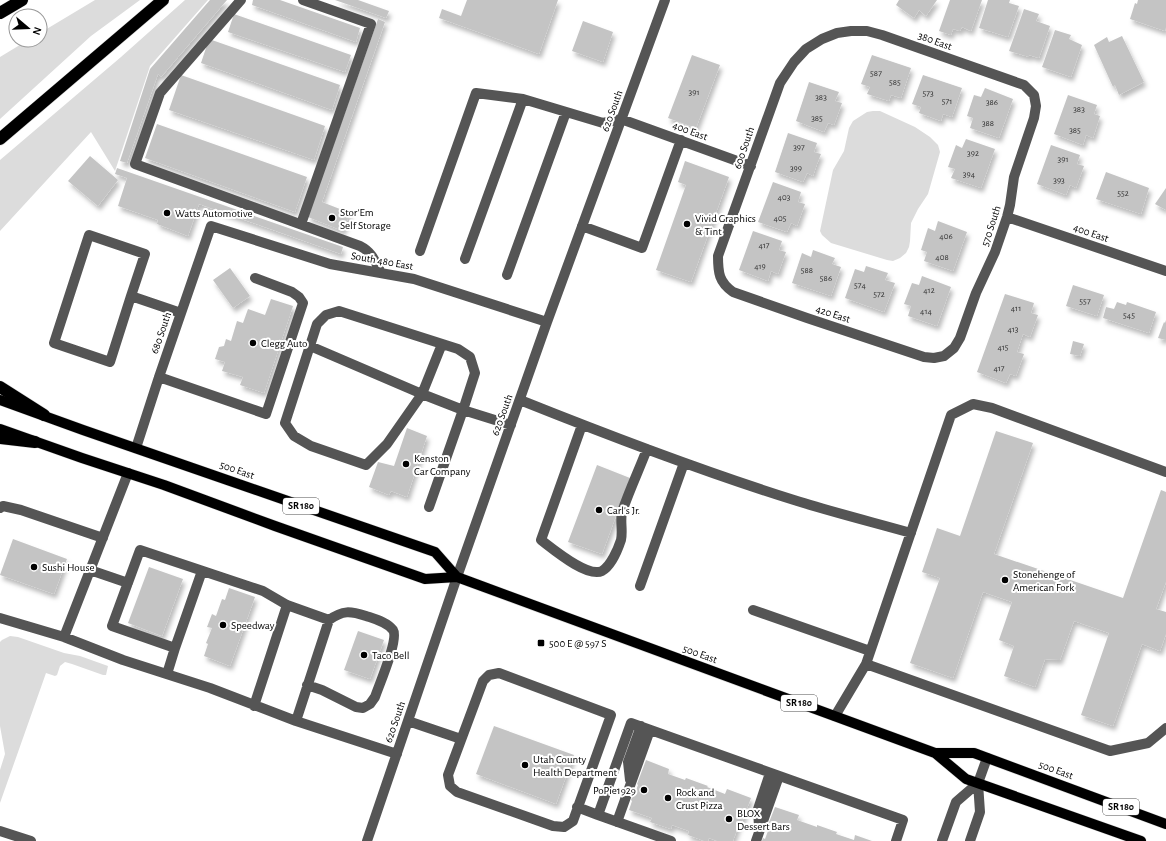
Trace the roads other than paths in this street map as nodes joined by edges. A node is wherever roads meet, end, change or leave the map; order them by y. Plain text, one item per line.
1 (22, 0) edge
2 (163, 0) edge
3 (241, 0) edge
4 (303, 0) edge
5 (665, 0) edge
6 (0, 13) edge
7 (822, 39) joint
8 (1034, 95) joint
9 (523, 99) junction
10 (566, 112) junction
11 (621, 119) junction
12 (0, 139) edge
13 (681, 140) junction
14 (751, 166) junction
15 (1007, 217) junction
16 (301, 224) junction
17 (211, 226) joint
18 (582, 226) junction
19 (420, 251) dead end
20 (465, 258) dead end
21 (1166, 271) edge
22 (381, 273) junction
23 (507, 275) dead end
24 (255, 278) dead end
25 (721, 280) joint
26 (131, 296) junction
27 (181, 312) junction
28 (547, 322) junction
29 (442, 344) junction
30 (310, 346) junction
31 (944, 356) joint
32 (159, 376) junction
33 (0, 387) edge
34 (422, 394) junction
35 (0, 400) edge
36 (520, 400) junction
37 (463, 410) junction
38 (44, 415) junction
39 (511, 425) junction
40 (582, 425) junction
41 (0, 429) edge
42 (0, 438) edge
43 (35, 442) junction
44 (136, 448) junction
45 (647, 449) junction
46 (684, 463) junction
47 (1166, 472) edge
48 (128, 473) junction
49 (429, 507) dead end
50 (0, 508) edge
51 (911, 533) junction
52 (102, 538) junction
53 (90, 570) junction
54 (202, 571) junction
55 (457, 577) junction
56 (128, 583) junction
57 (640, 586) dead end
58 (288, 605) junction
59 (753, 610) dead end
60 (0, 618) edge
61 (329, 620) junction
62 (64, 637) junction
63 (175, 648) junction
64 (870, 651) junction
65 (866, 664) junction
66 (167, 674) junction
67 (308, 685) junction
68 (254, 706) junction
69 (834, 716) junction
70 (296, 720) junction
71 (408, 721) junction
72 (645, 728) junction
73 (1166, 728) edge
74 (461, 739) junction
75 (397, 754) junction
76 (935, 754) junction
77 (987, 758) junction
78 (774, 774) junction
79 (978, 783) junction
80 (577, 807) junction
81 (598, 815) junction
82 (617, 822) junction
83 (1166, 824) edge
84 (0, 831) edge
85 (758, 836) edge
86 (31, 841) edge
87 (367, 841) edge
88 (671, 841) edge
89 (896, 841) edge
90 (942, 841) edge
91 (970, 841) edge
92 (1141, 841) edge

1 - 6 highway
2 - 12 highway
3 - 16 street
4 - 16 street
5 - 11 street, 620 South
7 - 8 street, 380 East
7 - 14 street, 600 South
8 - 15 street, 570 South
9 - 10 street
9 - 19 street
9 - 20 street
10 - 11 street
10 - 23 street
11 - 13 street, 400 East
11 - 18 street, 620 South
13 - 14 street, 400 East
13 - 18 street
14 - 25 street, 600 South
15 - 21 street, 400 East
15 - 31 street, 570 South
16 - 22 street
17 - 22 street, South 480 East
17 - 27 street, 680 South
18 - 28 street, 620 South
22 - 28 street, South 480 East
24 - 32 street
25 - 31 street, 420 East
26 - 26 street
26 - 27 street
27 - 32 street, 680 South
28 - 36 street, 620 South
29 - 30 street
29 - 34 street
29 - 37 street
30 - 34 street
30 - 34 street
32 - 44 street, 680 South
33 - 38 highway
34 - 37 street
35 - 38 main road, 500 East / SR 180
36 - 39 street, 620 South
36 - 40 street
37 - 39 street
37 - 49 street
38 - 44 main road, 500 East / SR 180
39 - 55 street, 620 South
40 - 45 street
40 - 45 street
41 - 43 main road, 500 East / SR 180
42 - 43 highway
43 - 48 main road, 500 East / SR 180
44 - 55 main road, 500 East / SR 180
45 - 46 street
46 - 51 street
46 - 57 street
47 - 51 street
48 - 52 street
48 - 55 main road, 500 East / SR 180
50 - 52 street
51 - 64 street
52 - 53 street
53 - 56 street
53 - 62 street
54 - 56 street
54 - 58 street
54 - 63 street
55 - 69 main road, 500 East / SR 180
55 - 71 street, 620 South
56 - 63 street
58 - 61 street
58 - 68 street
59 - 64 street
60 - 62 street
61 - 67 street
61 - 67 street
62 - 66 street
63 - 66 street
64 - 65 street
65 - 69 street
65 - 73 street
66 - 68 street
67 - 70 street
68 - 70 street
69 - 76 main road, 500 East / SR 180
70 - 75 street
71 - 74 street
71 - 75 street, 620 South
72 - 78 street
72 - 81 street
72 - 82 street
74 - 80 street
74 - 80 street
75 - 87 street, 620 South
76 - 77 main road, 500 East / SR 180
76 - 79 main road, 500 East / SR 180
77 - 79 street
77 - 83 main road, 500 East / SR 180
78 - 85 street
78 - 89 street
79 - 90 street
79 - 91 street
79 - 92 main road, 500 East / SR 180
80 - 81 street
81 - 82 street
82 - 88 street
84 - 86 street

